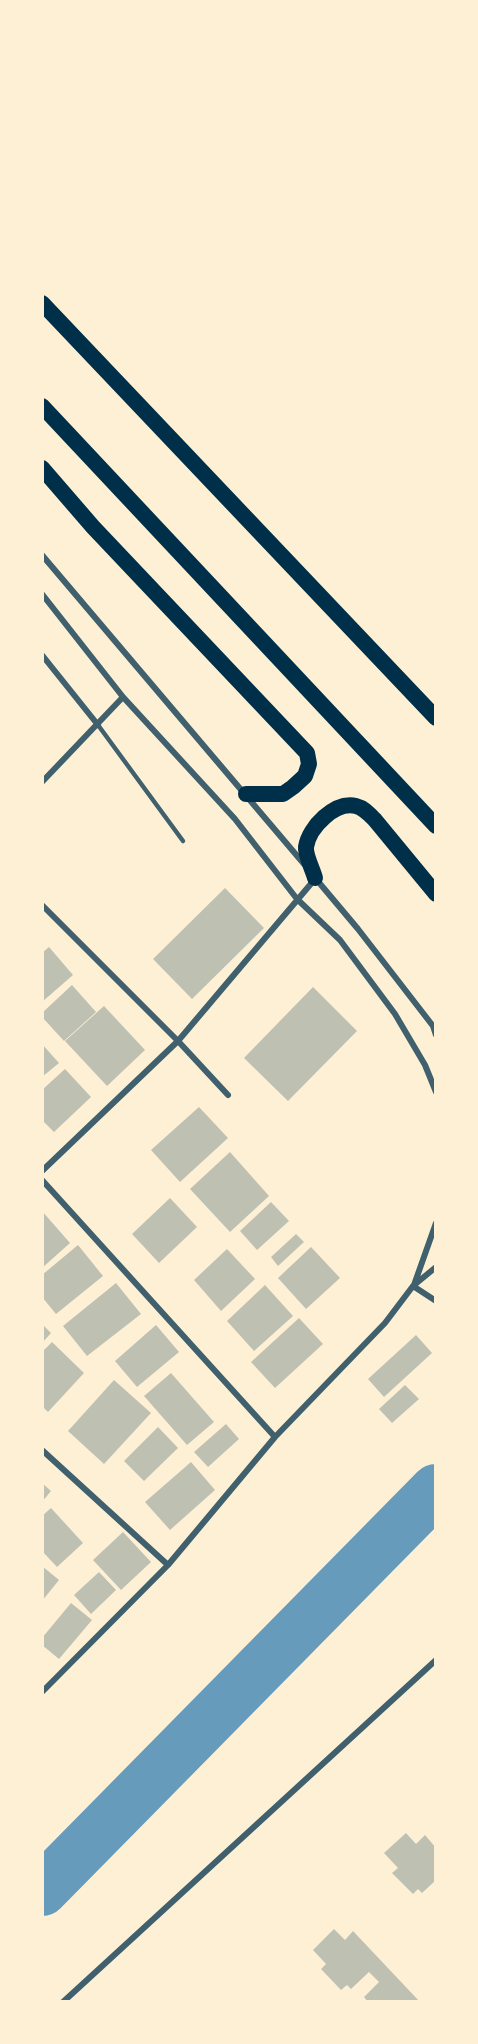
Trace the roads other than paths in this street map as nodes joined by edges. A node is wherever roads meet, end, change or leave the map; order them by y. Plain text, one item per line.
1 (42, 303) edge
2 (42, 406) edge
3 (42, 468) edge
4 (42, 555) edge
5 (42, 594) edge
6 (42, 655) edge
7 (123, 697) junction
8 (436, 718) edge
9 (98, 725) junction
10 (42, 782) edge
11 (246, 794) junction
12 (436, 826) edge
13 (183, 841) dead end
14 (315, 878) junction
15 (436, 894) edge
16 (297, 898) junction
17 (42, 905) edge
18 (436, 1035) edge
19 (178, 1041) junction
20 (436, 1092) edge
21 (228, 1095) dead end
22 (42, 1171) edge
23 (42, 1180) edge
24 (436, 1223) edge
25 (436, 1267) edge
26 (413, 1287) junction
27 (436, 1300) edge
28 (275, 1437) junction
29 (42, 1450) edge
30 (168, 1565) junction
31 (436, 1660) edge
32 (42, 1692) edge
33 (63, 2002) edge

1 - 8 highway
2 - 12 highway
3 - 11 highway
4 - 11 street
5 - 7 street
6 - 9 street
7 - 9 street
7 - 16 street
9 - 10 street
9 - 13 lane
11 - 14 street
14 - 15 highway
14 - 16 street
14 - 18 street
16 - 19 street
16 - 20 street
17 - 19 street
19 - 21 street
19 - 22 street
23 - 28 street
24 - 26 street
25 - 26 street
26 - 27 street
26 - 28 street
28 - 30 street
29 - 30 street
30 - 32 street
31 - 33 street

